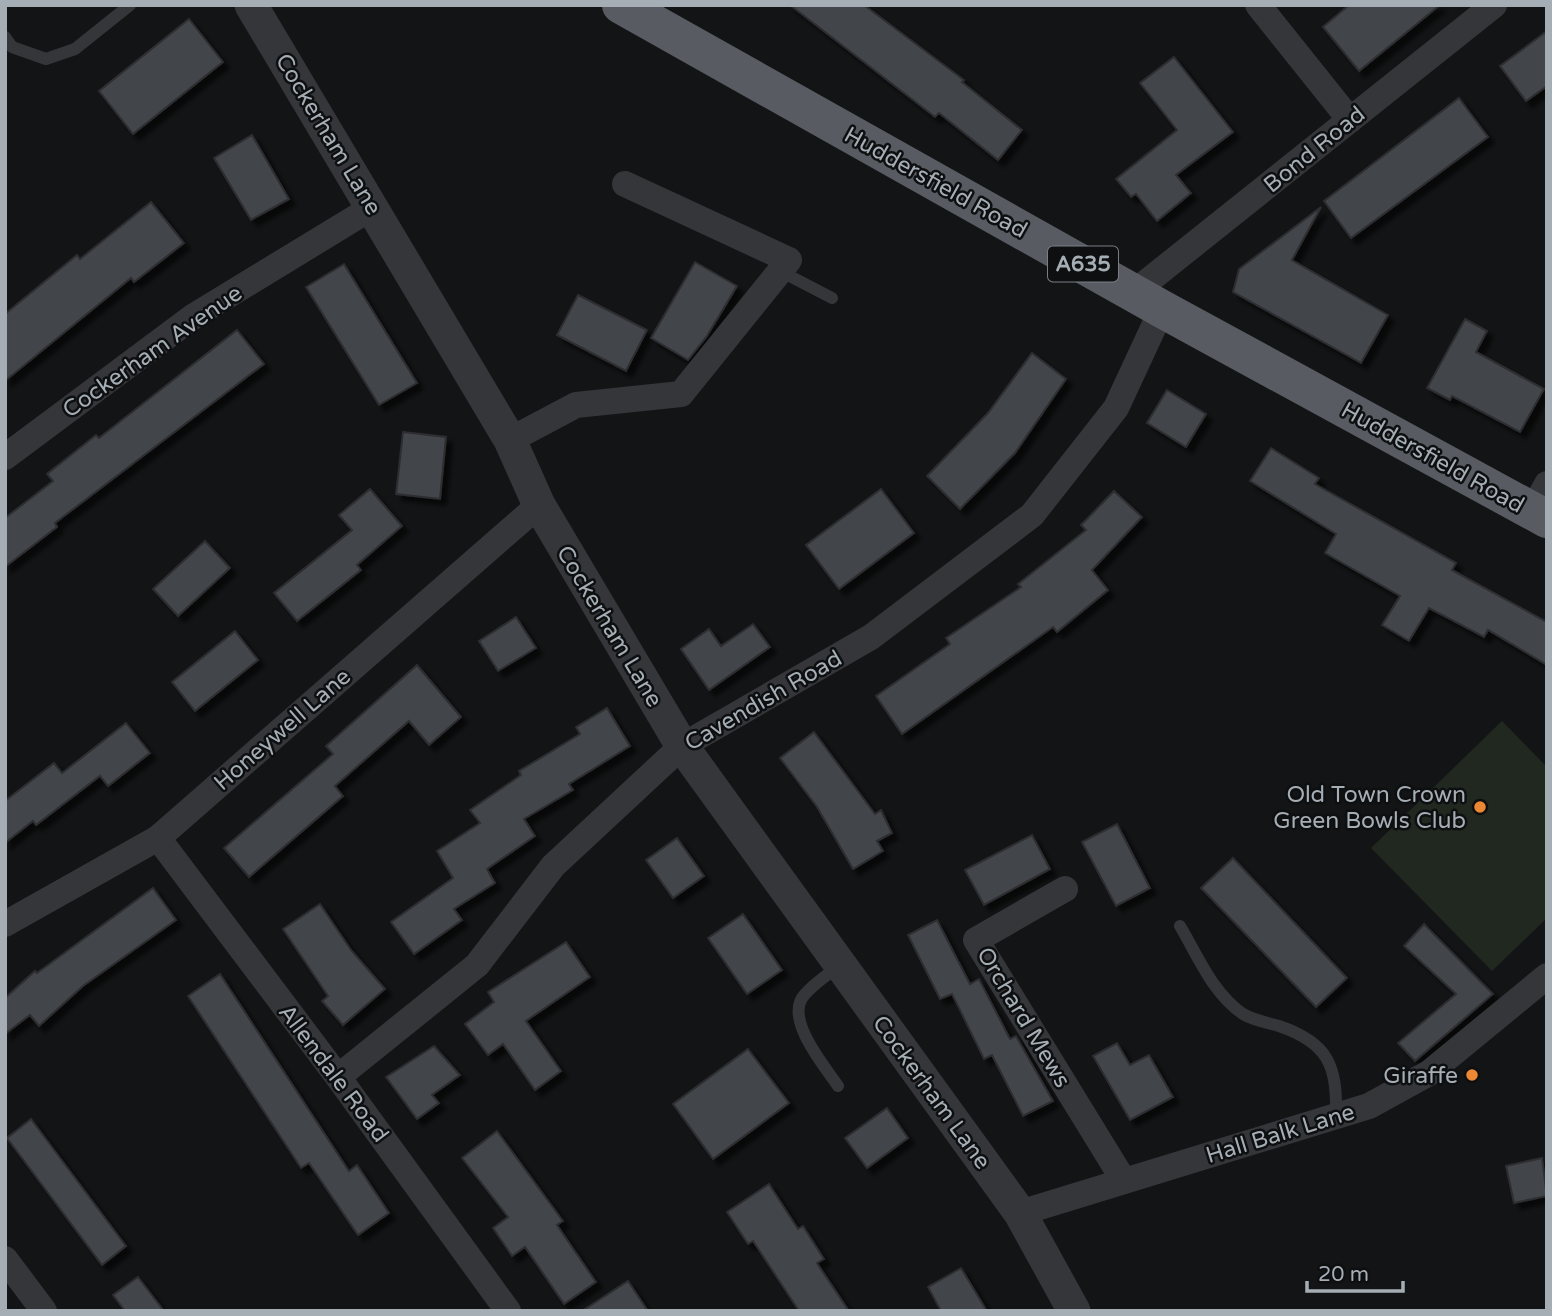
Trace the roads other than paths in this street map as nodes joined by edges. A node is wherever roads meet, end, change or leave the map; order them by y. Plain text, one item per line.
1 (130, 5) edge
2 (251, 5) edge
3 (621, 5) edge
4 (1258, 5) edge
5 (1494, 5) edge
6 (5, 37) edge
7 (1350, 120) junction
8 (625, 184) dead end
9 (373, 207) junction
10 (780, 271) junction
11 (832, 298) dead end
12 (1148, 301) junction
13 (510, 440) junction
14 (5, 457) edge
15 (539, 505) junction
16 (1542, 505) edge
17 (682, 746) junction
18 (158, 838) junction
19 (1065, 889) dead end
20 (5, 924) edge
21 (1180, 926) dead end
22 (840, 965) junction
23 (1547, 976) edge
24 (338, 1077) junction
25 (838, 1086) dead end
26 (1336, 1116) junction
27 (1124, 1181) junction
28 (1020, 1213) junction
29 (5, 1259) edge
30 (44, 1311) edge
31 (508, 1311) edge
32 (1074, 1311) edge

1 - 6 lane
2 - 9 street, Cockerham Lane
3 - 12 highway, Huddersfield Road / A635
4 - 7 street
5 - 7 street, Bond Road
7 - 12 street, Bond Road
8 - 10 street
9 - 13 street, Cockerham Lane
9 - 14 street, Cockerham Avenue
10 - 11 lane
10 - 13 street
12 - 16 highway, Huddersfield Road / A635
12 - 17 street, Cavendish Road
13 - 15 street, Cockerham Lane
15 - 17 street, Cockerham Lane
15 - 18 street, Honeywell Lane
17 - 22 street, Cockerham Lane
17 - 24 street, Cavendish Road
18 - 20 street, Honeywell Lane
18 - 24 street, Allendale Road
19 - 27 street, Orchard Mews
21 - 26 lane
22 - 25 lane
22 - 28 street, Cockerham Lane
23 - 26 street, Hall Balk Lane
24 - 31 street, Allendale Road
26 - 27 street, Hall Balk Lane
27 - 28 street, Hall Balk Lane
28 - 32 street, Cockerham Lane
29 - 30 street

